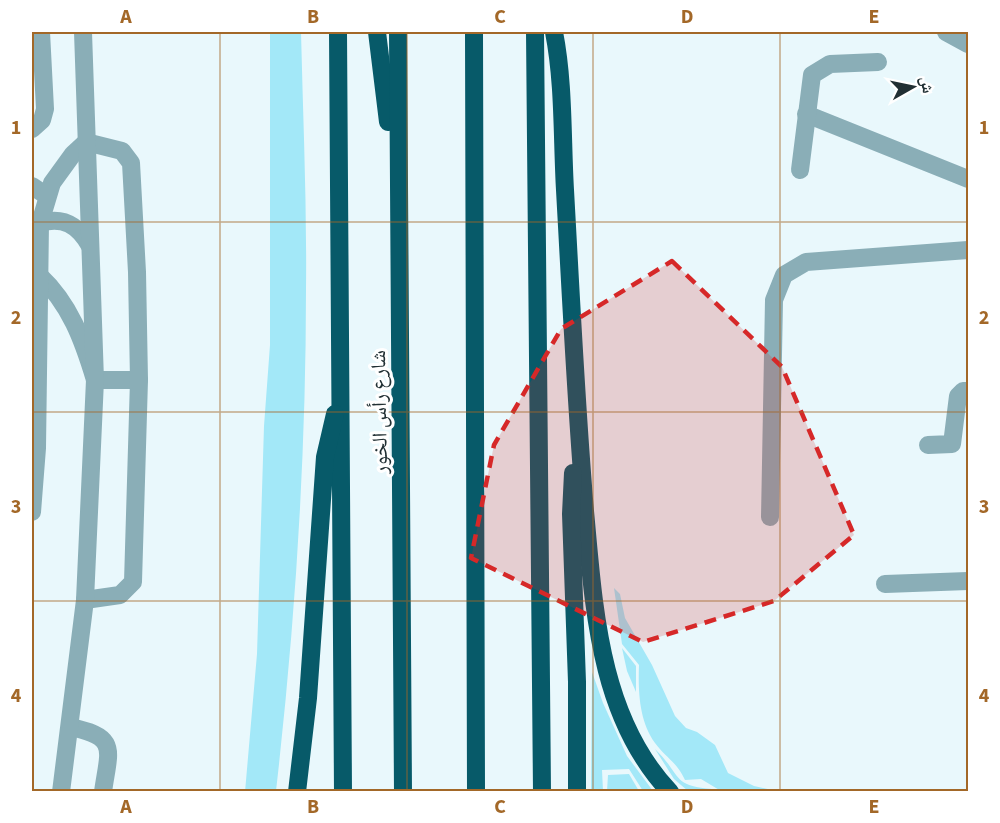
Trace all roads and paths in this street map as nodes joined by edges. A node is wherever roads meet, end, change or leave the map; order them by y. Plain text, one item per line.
1 (41, 32) edge
2 (83, 32) edge
3 (338, 32) edge
4 (377, 32) edge
5 (398, 32) edge
6 (474, 32) edge
7 (535, 32) edge
8 (554, 32) edge
9 (946, 32) edge
10 (969, 44) edge
11 (878, 62) dead end
12 (806, 114) junction
13 (32, 129) edge
14 (86, 142) junction
15 (800, 170) dead end
16 (969, 179) edge
17 (32, 186) edge
18 (47, 196) junction
19 (399, 208) junction
20 (40, 223) junction
21 (90, 246) junction
22 (969, 250) edge
23 (39, 275) junction
24 (95, 380) junction
25 (139, 380) junction
26 (342, 389) junction
27 (969, 391) edge
28 (34, 415) edge
29 (578, 436) junction
30 (928, 446) dead end
31 (32, 512) edge
32 (770, 517) dead end
33 (969, 581) edge
34 (885, 584) dead end
35 (85, 600) junction
36 (70, 727) junction
37 (542, 772) junction
38 (61, 792) edge
39 (103, 792) edge
40 (297, 792) edge
41 (343, 792) edge
42 (403, 792) edge
43 (476, 792) edge
44 (537, 792) edge
45 (542, 792) edge
46 (577, 792) edge
47 (670, 792) edge

1 - 13 street
2 - 14 street
3 - 26 highway
4 - 19 highway
5 - 19 highway, شارع رأس الخور
6 - 43 highway
7 - 37 highway
8 - 29 highway
9 - 10 street
11 - 12 street
12 - 15 street
12 - 16 street
14 - 18 street
14 - 21 street
14 - 25 street
17 - 18 street
18 - 20 street
19 - 42 highway, شارع رأس الخور
20 - 21 street
20 - 23 street
21 - 24 street
22 - 32 street
23 - 24 street
23 - 28 street
24 - 25 street
24 - 35 street
25 - 35 street
26 - 40 highway
26 - 41 highway
27 - 30 street
28 - 31 street
29 - 46 highway
29 - 47 highway
33 - 34 street
35 - 36 street
36 - 38 street
36 - 39 street
37 - 44 highway
37 - 45 highway

